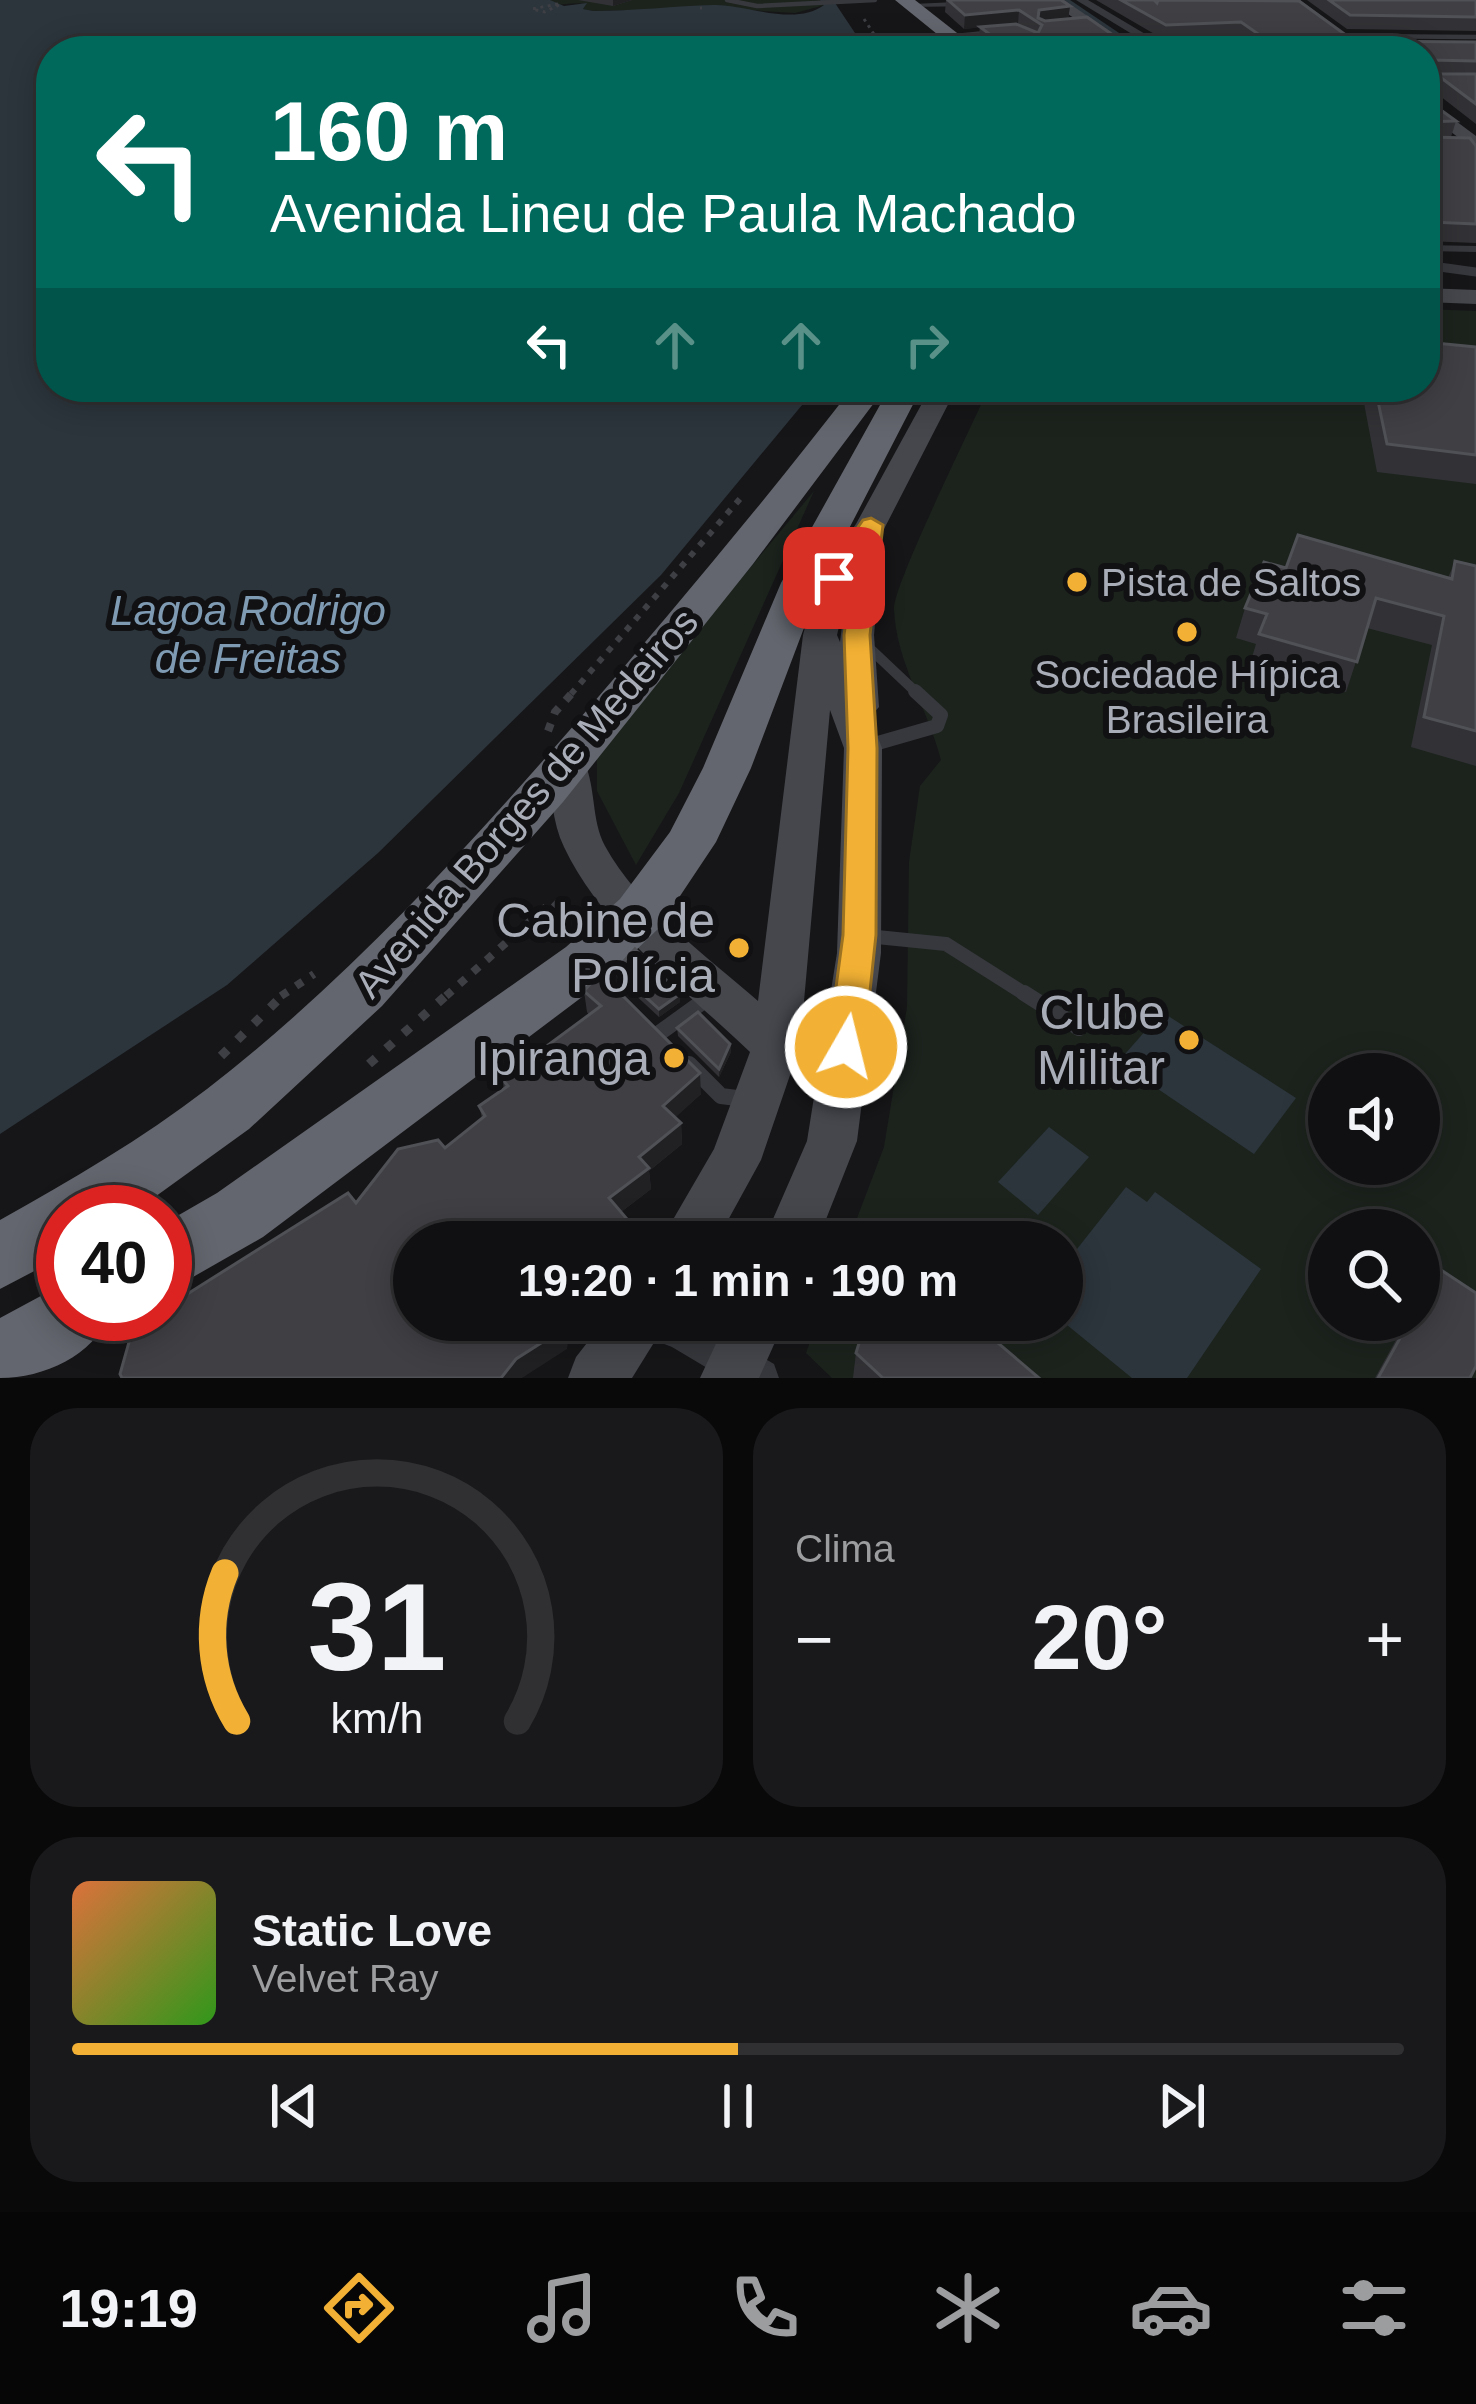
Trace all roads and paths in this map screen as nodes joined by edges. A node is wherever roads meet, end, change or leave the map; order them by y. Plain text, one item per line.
1 (728, 0) edge
2 (874, 0) edge
3 (888, 0) edge
4 (1054, 0) edge
5 (1081, 0) edge
6 (863, 1) edge
7 (563, 2) edge
8 (844, 2) edge
9 (854, 2) edge
10 (909, 4) edge
11 (982, 4) edge
12 (1293, 5) edge
13 (540, 10) dead end
14 (1091, 24) junction
15 (1063, 26) edge
16 (1020, 31) edge
17 (1340, 35) joint
18 (876, 36) edge
19 (931, 36) edge
20 (936, 36) edge
21 (988, 36) edge
22 (1109, 36) edge
23 (1141, 36) edge
24 (1408, 36) edge
25 (1440, 36) edge
26 (1476, 37) edge
27 (1440, 82) edge
28 (1476, 82) edge
29 (1440, 117) edge
30 (1470, 146) edge
31 (1440, 248) edge
32 (1476, 249) edge
33 (1440, 267) edge
34 (1476, 272) edge
35 (1440, 296) edge
36 (1476, 297) edge
37 (859, 402) edge
38 (898, 402) edge
39 (936, 402) edge
40 (759, 477) dead end
41 (801, 584) junction
42 (838, 635) junction
43 (863, 748) junction
44 (557, 749) junction
45 (639, 914) junction
46 (860, 935) junction
47 (589, 955) junction
48 (317, 972) dead end
49 (718, 991) junction
50 (644, 1020) edge
51 (1079, 1028) dead end
52 (658, 1034) junction
53 (776, 1046) junction
54 (211, 1066) dead end
55 (349, 1079) dead end
56 (758, 1098) junction
57 (117, 1185) edge
58 (699, 1221) edge
59 (799, 1221) edge
60 (36, 1235) edge
61 (192, 1244) edge
62 (0, 1256) edge
63 (627, 1341) edge
64 (704, 1341) edge
65 (746, 1360) edge
66 (597, 1378) edge

1 - 8 lane
2 - 6 lane
2 - 19 highway
3 - 10 highway
4 - 14 street
5 - 23 street
6 - 9 lane
7 - 13 path
8 - 9 lane
9 - 18 path
10 - 11 street
10 - 20 highway
12 - 17 street
14 - 15 street
14 - 22 street
16 - 21 street
17 - 24 lane
25 - 26 lane
27 - 28 street
29 - 30 street
31 - 32 lane
33 - 34 lane
35 - 36 street
37 - 44 highway, Avenida Borges de Medeiros
38 - 41 highway
39 - 42 street
40 - 44 path
41 - 42 street
41 - 45 highway
42 - 43 street
42 - 43 lane
42 - 53 street
43 - 46 street
44 - 45 street
44 - 57 highway, Avenida Borges de Medeiros
45 - 47 highway
45 - 49 street
46 - 51 lane
46 - 59 street
47 - 55 path
47 - 61 highway
48 - 54 path
49 - 52 lane
49 - 53 street
50 - 52 lane
52 - 56 lane
53 - 56 street
56 - 58 street
60 - 62 highway
63 - 66 street
64 - 65 street

